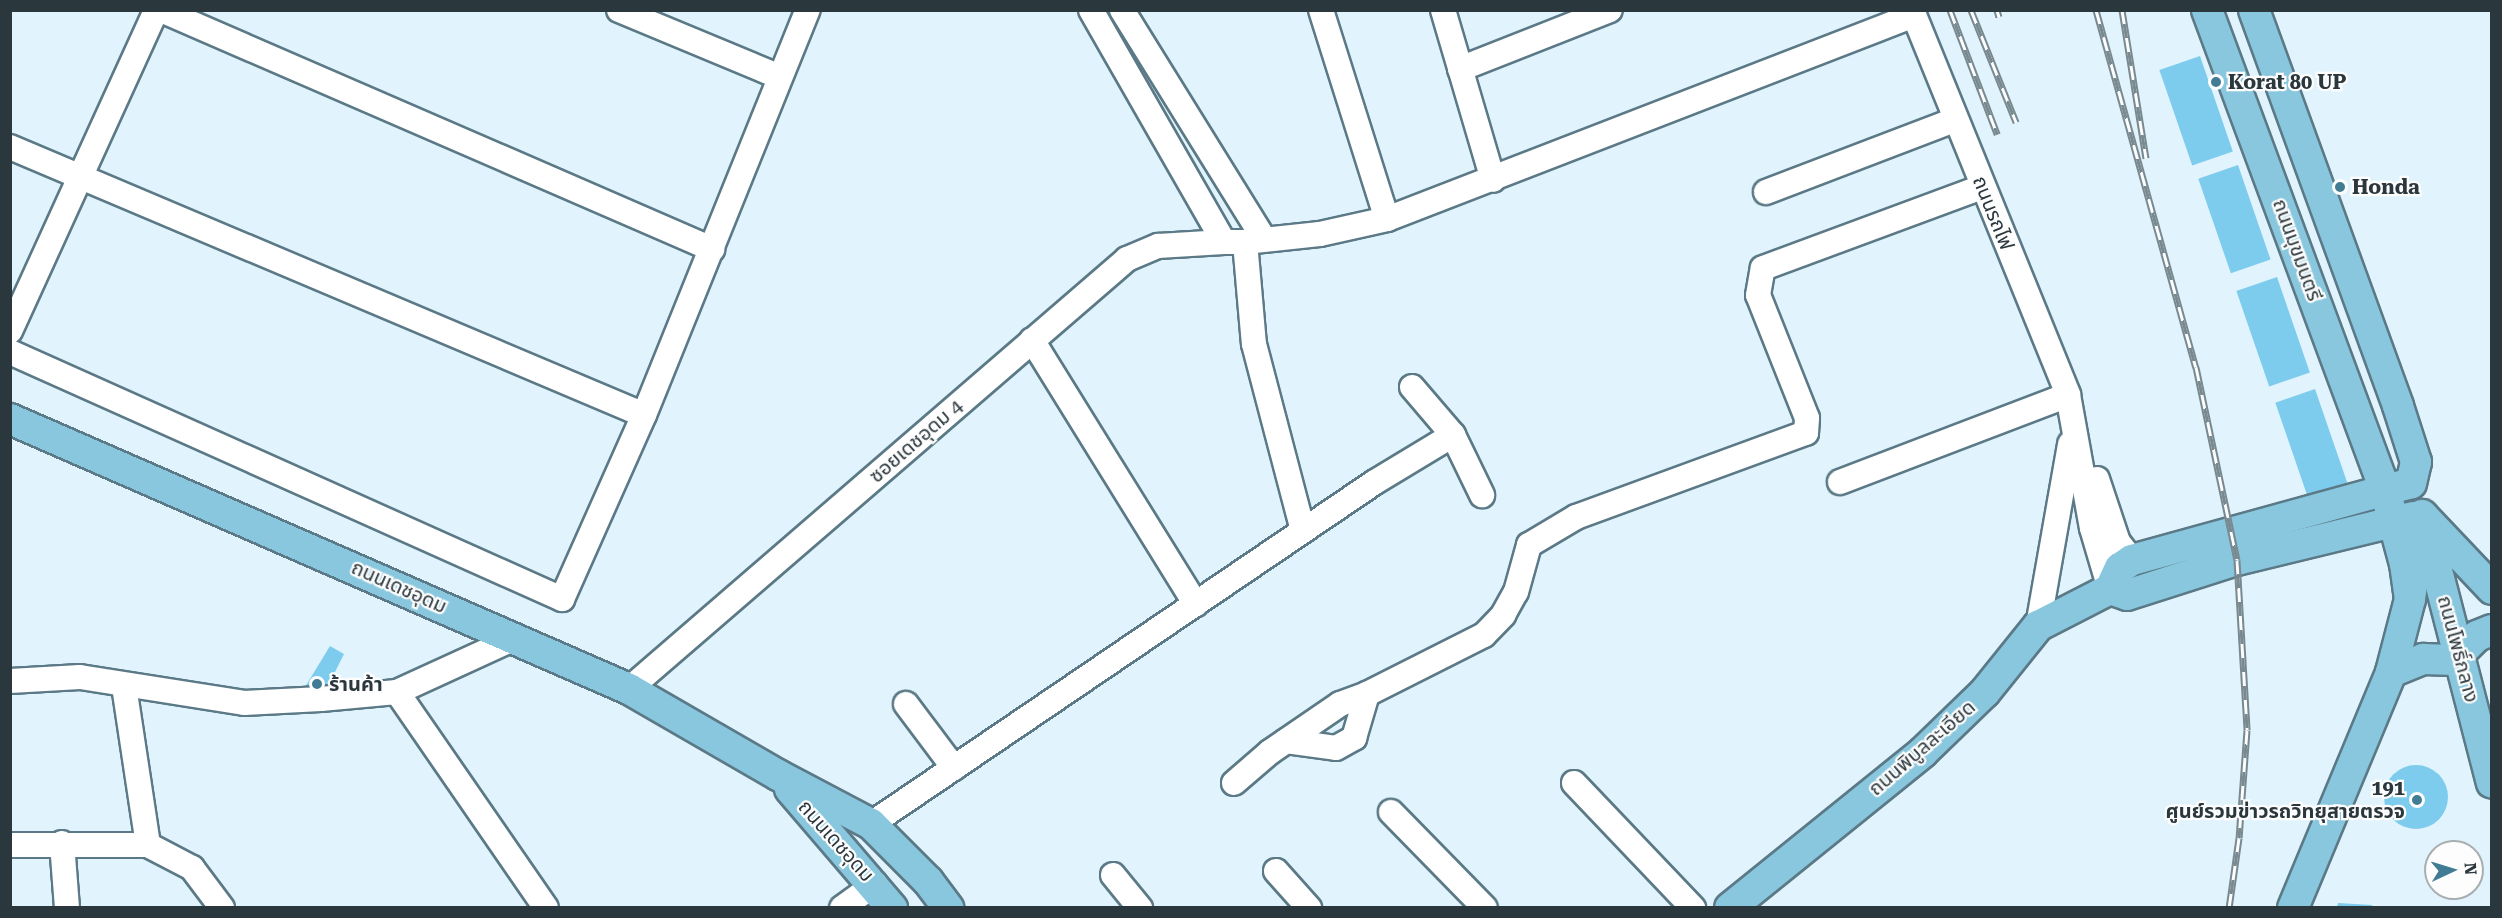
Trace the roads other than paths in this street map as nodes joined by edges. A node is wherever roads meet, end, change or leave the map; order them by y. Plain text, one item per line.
1 (156, 10) edge
2 (161, 10) edge
3 (619, 10) edge
4 (808, 10) edge
5 (1091, 10) edge
6 (1122, 10) edge
7 (1321, 10) edge
8 (1443, 10) edge
9 (1610, 10) edge
10 (2207, 10) edge
11 (2254, 10) edge
12 (1913, 13) edge
13 (1460, 69) junction
14 (780, 77) junction
15 (1955, 120) junction
16 (10, 147) edge
17 (80, 177) junction
18 (1493, 180) junction
19 (1982, 187) junction
20 (1766, 192) dead end
21 (1387, 219) junction
22 (1244, 241) junction
23 (712, 249) junction
24 (10, 331) edge
25 (1032, 340) junction
26 (10, 352) edge
27 (1412, 387) dead end
28 (2071, 405) junction
29 (644, 415) junction
30 (10, 419) edge
31 (1453, 435) junction
32 (1840, 482) dead end
33 (2398, 486) junction
34 (1482, 495) dead end
35 (2408, 519) junction
36 (1303, 531) junction
37 (2132, 560) junction
38 (2488, 579) edge
39 (2110, 589) junction
40 (1196, 604) junction
41 (2038, 626) junction
42 (2492, 630) edge
43 (515, 638) junction
44 (2460, 657) junction
45 (2391, 672) junction
46 (10, 681) edge
47 (124, 686) junction
48 (629, 689) junction
49 (397, 692) junction
50 (1367, 694) junction
51 (906, 704) dead end
52 (1286, 741) junction
53 (954, 768) junction
54 (778, 775) junction
55 (1234, 783) dead end
56 (1574, 783) dead end
57 (2492, 783) edge
58 (1391, 812) dead end
59 (871, 824) junction
60 (62, 843) junction
61 (148, 844) junction
62 (10, 845) edge
63 (1276, 872) dead end
64 (1113, 876) dead end
65 (884, 896) edge
66 (67, 908) edge
67 (222, 908) edge
68 (546, 908) edge
69 (842, 908) edge
70 (948, 908) edge
71 (1140, 908) edge
72 (1309, 908) edge
73 (1485, 908) edge
74 (1694, 908) edge
75 (1730, 908) edge
76 (2293, 908) edge

1 - 17 street
2 - 23 street
3 - 14 street
4 - 14 street
5 - 22 street
6 - 22 street
7 - 21 street
8 - 13 street
9 - 13 street
10 - 33 main road, ถนนมุขมนตรี
11 - 33 main road
12 - 15 street, ถนนรถไฟ
12 - 18 street, ซอยเดชอุดม 4
13 - 18 street
14 - 23 street
15 - 19 street, ถนนรถไฟ
15 - 20 street
16 - 17 street
17 - 24 street
17 - 29 street
18 - 21 street, ซอยเดชอุดม 4
19 - 28 street, ถนนรถไฟ
19 - 50 street
21 - 22 street, ซอยเดชอุดม 4
22 - 25 street, ซอยเดชอุดม 4
22 - 36 street
23 - 29 street
25 - 40 street
25 - 48 street, ซอยเดชอุดม 4
26 - 29 street
27 - 31 street
28 - 32 street
28 - 37 street, ถนนรถไฟ
28 - 39 street, ถนนรถไฟ
28 - 41 street
30 - 43 main road, ถนนเดชอุดม
31 - 34 street
31 - 36 street
33 - 35 main road, ถนนมุขมนตรี
33 - 37 main road
35 - 38 main road
35 - 39 main road
35 - 44 main road, ถนนโพธิ์กลาง
35 - 45 main road
36 - 40 street
37 - 39 main road
39 - 41 main road, ถนนพิบูลละเอียด
40 - 53 street
41 - 75 main road, ถนนพิบูลละเอียด
42 - 44 main road
43 - 48 main road, ถนนเดชอุดม
43 - 49 street
44 - 45 main road
44 - 57 main road, ถนนโพธิ์กลาง
45 - 76 main road
46 - 47 street
47 - 49 street
47 - 61 street
48 - 54 main road, ถนนเดชอุดม
49 - 68 street
50 - 52 street
50 - 52 street
51 - 53 street
52 - 55 street
53 - 59 street
54 - 59 main road, ถนนเดชอุดม
54 - 65 main road, ถนนเดชอุดม
56 - 74 street
58 - 73 street
59 - 70 main road, ถนนเดชอุดม
60 - 61 street
60 - 62 street
60 - 66 street
61 - 67 street
63 - 72 street
64 - 71 street
65 - 69 street

